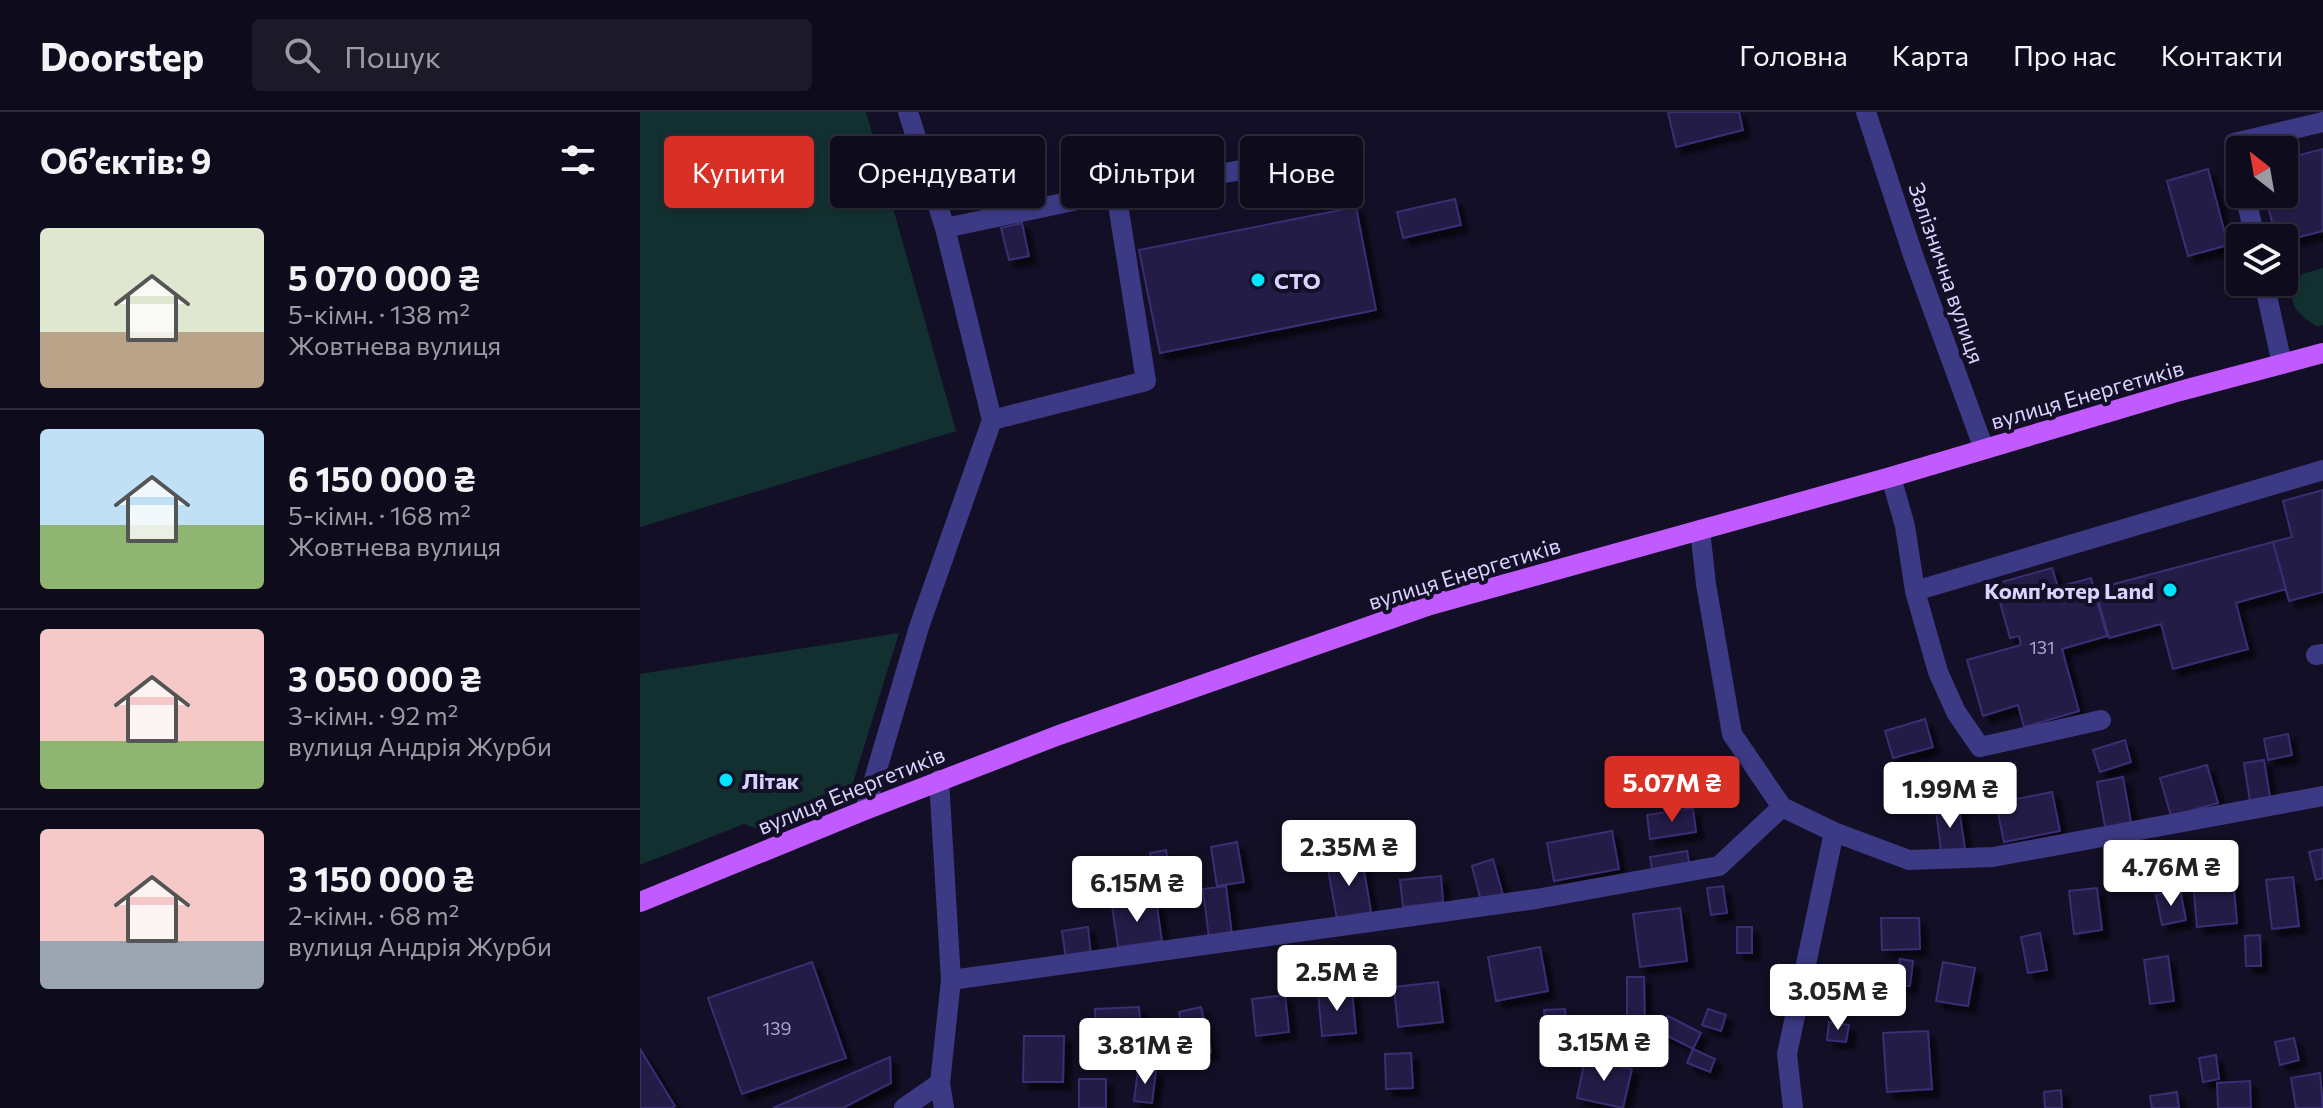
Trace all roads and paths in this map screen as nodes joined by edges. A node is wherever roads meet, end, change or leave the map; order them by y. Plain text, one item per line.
1 (908, 112) edge
2 (1866, 112) edge
3 (2323, 122) edge
4 (2264, 136) edge
5 (1061, 204) edge
6 (1119, 208) edge
7 (945, 228) junction
8 (2267, 296) edge
9 (2323, 353) edge
10 (2282, 364) junction
11 (992, 420) junction
12 (1984, 449) junction
13 (2323, 470) edge
14 (1891, 477) junction
15 (1700, 530) junction
16 (1915, 591) junction
17 (2101, 720) dead end
18 (939, 780) junction
19 (2323, 796) edge
20 (1782, 807) junction
21 (865, 810) junction
22 (1834, 832) junction
23 (640, 902) edge
24 (951, 980) junction
25 (940, 1083) junction
26 (904, 1108) edge
27 (944, 1108) edge
28 (1793, 1108) edge

1 - 7 street
2 - 12 street, Залізнична вулиця
3 - 4 street
5 - 7 street
6 - 11 street
7 - 11 street
8 - 10 street
9 - 10 main road, вулиця Енергетиків
10 - 12 main road, вулиця Енергетиків
11 - 21 street
12 - 14 main road, вулиця Енергетиків
13 - 16 street
14 - 15 main road, вулиця Енергетиків
14 - 16 street
15 - 18 main road, вулиця Енергетиків
15 - 20 street
16 - 17 street
18 - 21 main road, вулиця Енергетиків
18 - 24 street
19 - 22 street
20 - 22 street
20 - 24 street
21 - 23 main road, вулиця Енергетиків
22 - 28 street
24 - 25 street
25 - 26 street
25 - 27 street

